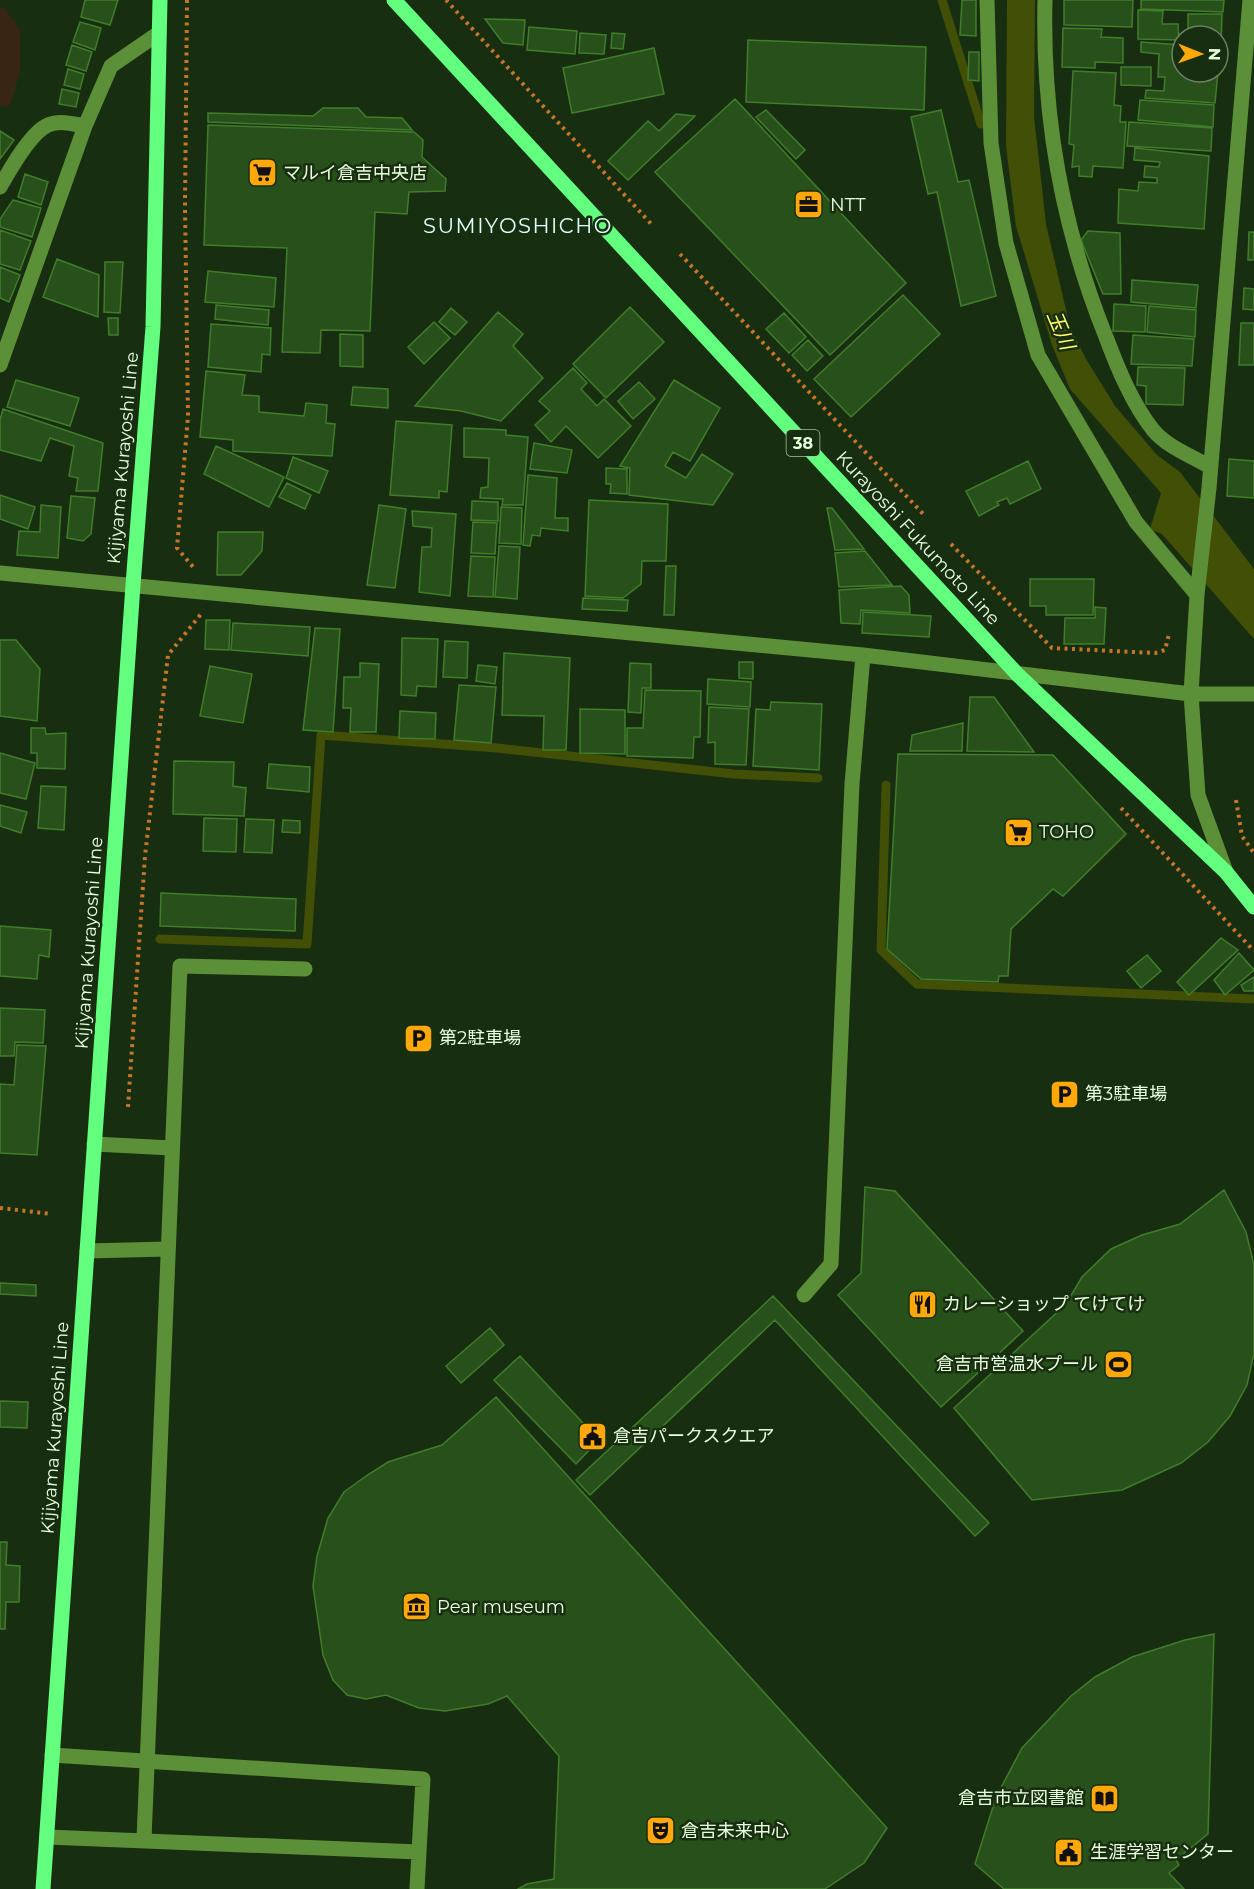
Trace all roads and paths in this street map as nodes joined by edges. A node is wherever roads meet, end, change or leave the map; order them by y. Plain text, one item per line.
1 (160, 0) edge
2 (187, 0) edge
3 (394, 0) edge
4 (446, 0) edge
5 (987, 0) edge
6 (1046, 0) edge
7 (1250, 0) edge
8 (159, 33) junction
9 (86, 126) junction
10 (0, 187) edge
11 (653, 226) dead end
12 (680, 254) dead end
13 (0, 365) edge
14 (1210, 467) junction
15 (925, 516) dead end
16 (951, 544) dead end
17 (196, 570) dead end
18 (0, 573) edge
19 (133, 585) junction
20 (1198, 590) junction
21 (211, 613) dead end
22 (1170, 623) dead end
23 (863, 655) junction
24 (1018, 675) junction
25 (1191, 694) junction
26 (1254, 694) edge
27 (1236, 800) dead end
28 (1160, 850) dead end
29 (1254, 853) edge
30 (1226, 872) junction
31 (1254, 907) edge
32 (1254, 951) edge
33 (305, 969) dead end
34 (128, 1107) dead end
35 (94, 1144) junction
36 (172, 1148) junction
37 (0, 1208) edge
38 (52, 1214) dead end
39 (168, 1249) junction
40 (87, 1251) junction
41 (804, 1295) dead end
42 (52, 1755) junction
43 (147, 1761) junction
44 (47, 1837) junction
45 (144, 1839) junction
46 (419, 1852) junction
47 (43, 1889) edge
48 (417, 1889) edge

1 - 8 main road, Kijiyama Kurayoshi Line
2 - 17 path
3 - 24 main road, Kurayoshi Fukumoto Line / 38
4 - 11 path
5 - 20 street
6 - 14 street
7 - 14 street
8 - 9 street
8 - 19 main road, Kijiyama Kurayoshi Line
9 - 10 street
9 - 13 street
12 - 15 path
14 - 20 street
16 - 22 path
18 - 19 street
19 - 23 street
19 - 35 main road, Kijiyama Kurayoshi Line
20 - 25 street
21 - 34 path
23 - 24 street
23 - 41 street
24 - 25 street
24 - 30 main road, Kurayoshi Fukumoto Line / 38
25 - 26 street
25 - 30 street
27 - 29 path
28 - 32 path
30 - 31 main road, Kurayoshi Fukumoto Line / 38
33 - 36 street
35 - 36 street
35 - 40 main road, Kijiyama Kurayoshi Line
36 - 39 street
37 - 38 path
39 - 40 street
39 - 43 street
40 - 42 main road, Kijiyama Kurayoshi Line
42 - 43 street
42 - 44 main road, Kijiyama Kurayoshi Line
43 - 45 street
43 - 46 street
44 - 45 street
44 - 47 main road, Kijiyama Kurayoshi Line
45 - 46 street
46 - 48 street

